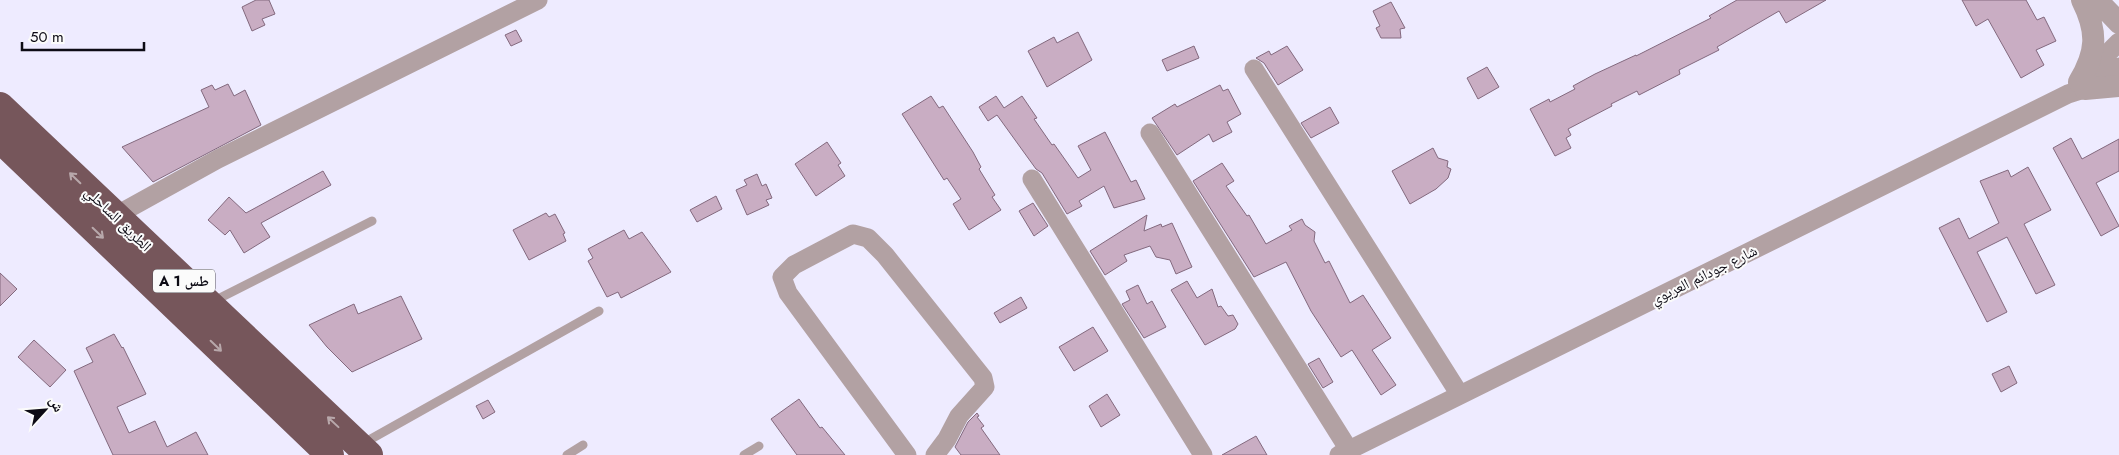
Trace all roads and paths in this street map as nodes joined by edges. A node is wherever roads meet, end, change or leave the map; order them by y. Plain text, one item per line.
1 (538, 0) edge
2 (2082, 0) edge
3 (2097, 0) edge
4 (2119, 23) edge
5 (2119, 42) edge
6 (2119, 67) edge
7 (1254, 68) dead end
8 (2119, 86) edge
9 (2077, 89) junction
10 (0, 106) edge
11 (1150, 133) dead end
12 (0, 139) edge
13 (1032, 178) dead end
14 (115, 216) junction
15 (372, 221) dead end
16 (208, 304) junction
17 (599, 311) dead end
18 (1460, 395) junction
19 (583, 444) dead end
20 (759, 446) dead end
21 (364, 450) edge
22 (1344, 453) edge
23 (330, 455) edge
24 (567, 455) edge
25 (744, 455) edge
26 (907, 455) edge
27 (936, 455) edge
28 (1204, 455) edge

1 - 14 street
2 - 9 street
3 - 4 street
5 - 9 street
6 - 9 street
7 - 18 street
8 - 9 street
9 - 18 street, شارع جودائم العريوي
14 -> 10 highway, الطريق الساحلي / A 1 طس
11 - 22 street
12 -> 23 highway, الطريق الساحلي / A 1 طس
13 - 28 street
14 - 16 highway, الطريق الساحلي / A 1 طس
15 - 16 lane
21 -> 16 highway, الطريق الساحلي / A 1 طس
17 - 21 lane
18 - 22 street, شارع جودائم العريوي
19 - 24 lane
20 - 25 lane
26 - 27 street

